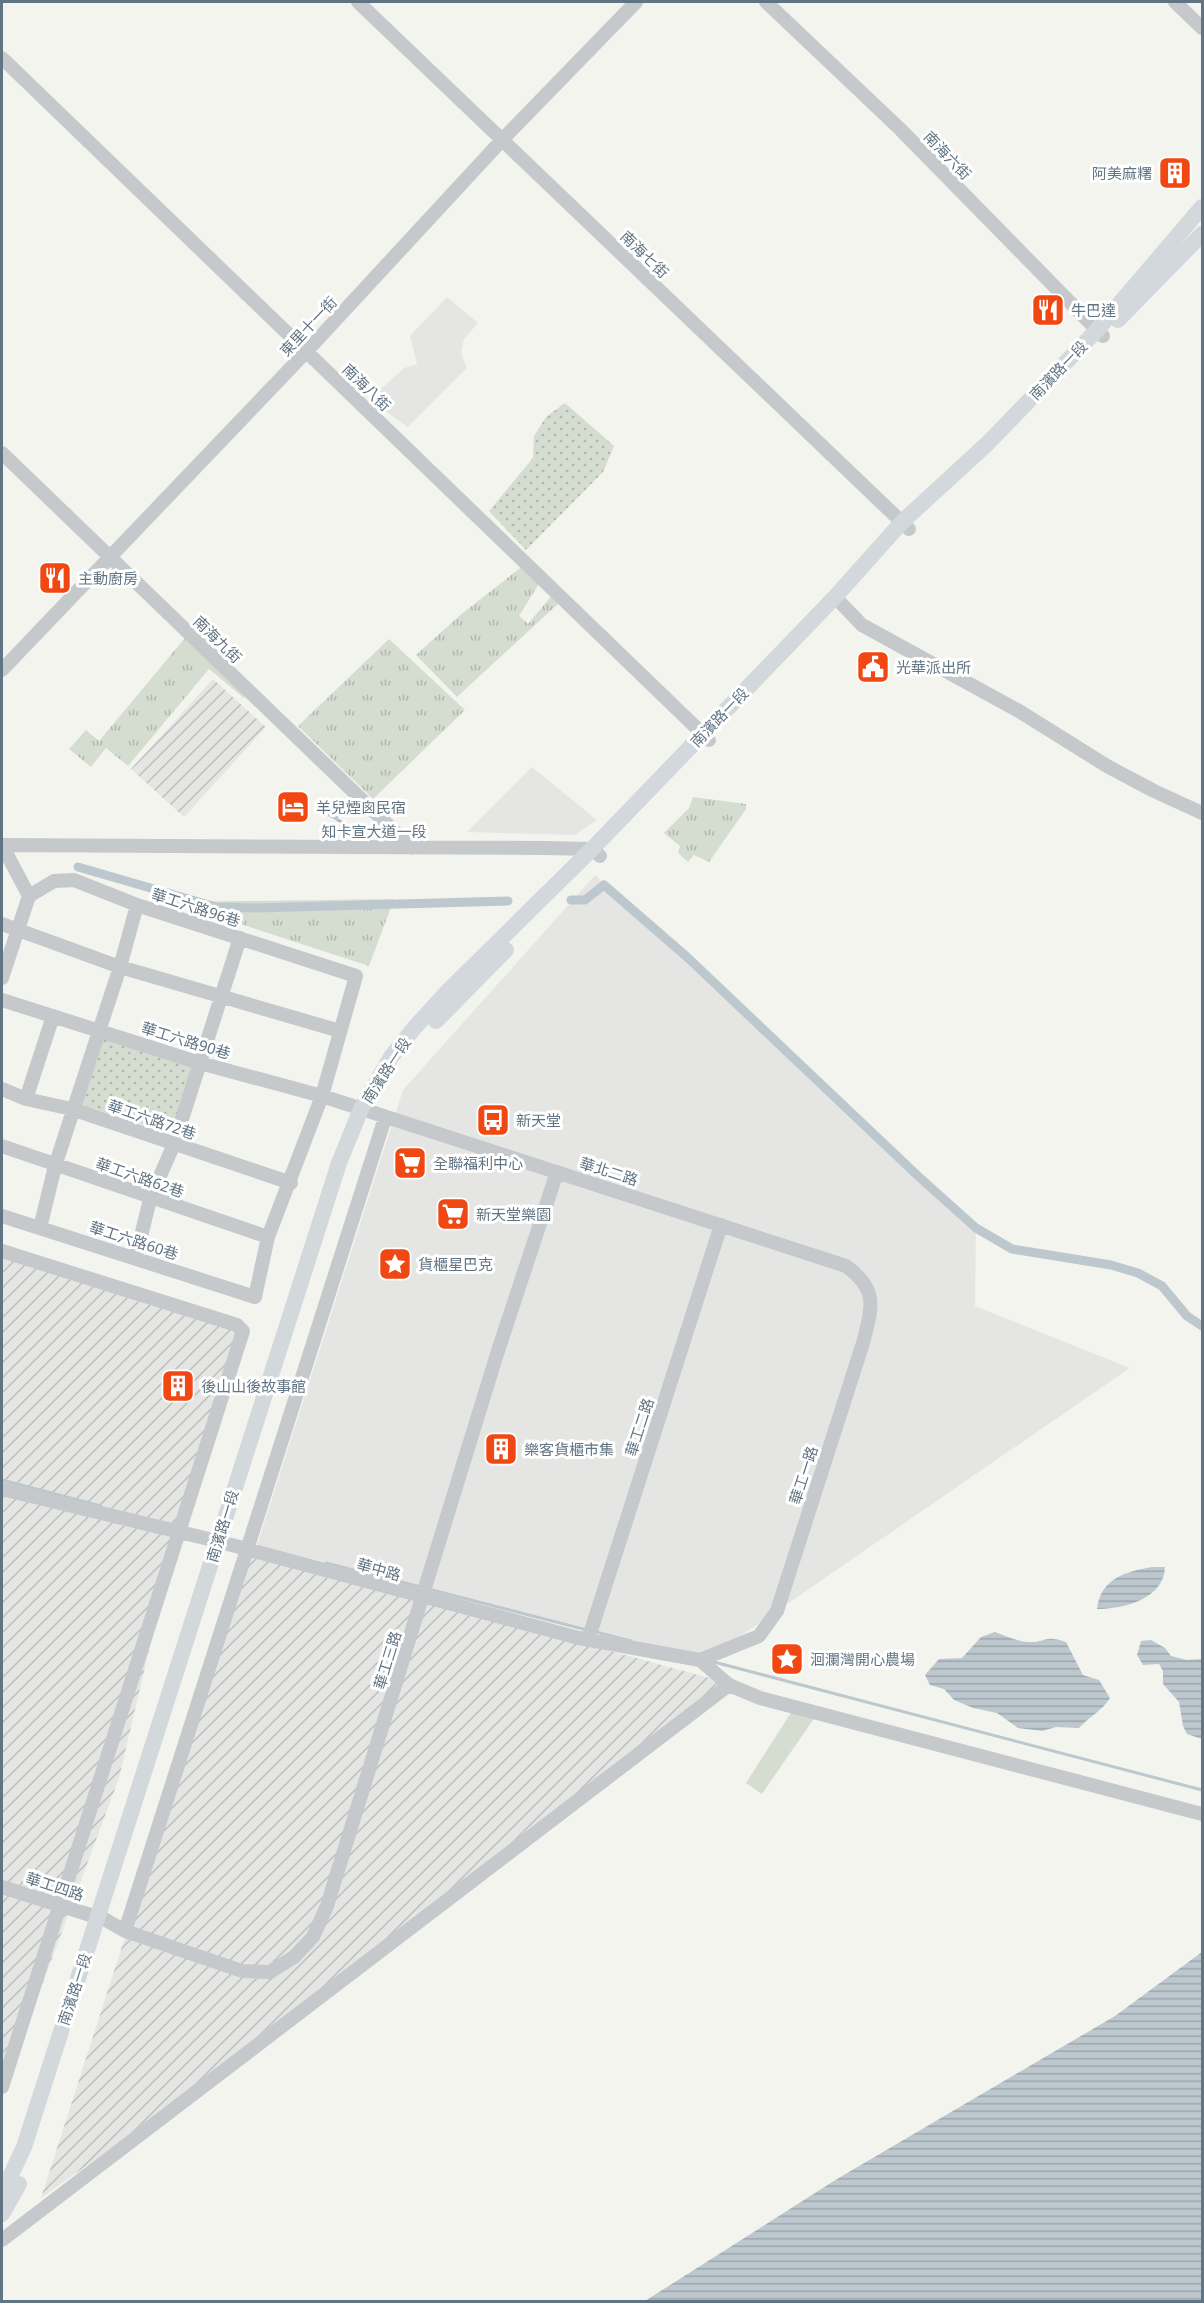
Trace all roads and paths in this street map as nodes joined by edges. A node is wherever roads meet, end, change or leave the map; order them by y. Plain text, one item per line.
1 (358, 2) edge
2 (636, 2) edge
3 (766, 2) edge
4 (1175, 2) edge
5 (1203, 28) edge
6 (2, 58) edge
7 (502, 140) junction
8 (1203, 207) edge
9 (1203, 234) edge
10 (1100, 333) junction
11 (306, 352) junction
12 (2, 453) edge
13 (905, 525) junction
14 (109, 558) junction
15 (838, 600) junction
16 (2, 670) edge
17 (706, 737) junction
18 (1203, 813) edge
19 (2, 845) edge
20 (412, 848) junction
21 (596, 853) junction
22 (29, 896) junction
23 (137, 905) junction
24 (2, 924) edge
25 (17, 930) junction
26 (240, 938) junction
27 (120, 967) junction
28 (2, 978) edge
29 (221, 998) junction
30 (2, 1000) edge
31 (53, 1016) junction
32 (100, 1030) junction
33 (340, 1031) junction
34 (200, 1063) junction
35 (2, 1089) edge
36 (321, 1096) junction
37 (26, 1099) junction
38 (72, 1109) junction
39 (372, 1113) junction
40 (174, 1144) junction
41 (2, 1146) edge
42 (55, 1166) junction
43 (556, 1172) junction
44 (291, 1183) junction
45 (150, 1199) junction
46 (2, 1216) edge
47 (721, 1224) junction
48 (40, 1228) junction
49 (268, 1238) junction
50 (2, 1251) edge
51 (136, 1257) junction
52 (846, 1266) joint
53 (2, 1489) edge
54 (177, 1532) junction
55 (222, 1542) junction
56 (249, 1550) junction
57 (424, 1598) junction
58 (588, 1640) junction
59 (699, 1660) junction
60 (735, 1688) junction
61 (1203, 1814) edge
62 (2, 1887) edge
63 (58, 1904) junction
64 (102, 1918) junction
65 (125, 1931) junction
66 (2, 2087) edge
67 (2, 2194) edge
68 (2, 2214) edge
69 (2, 2240) edge

1 - 7 street, 南海七街
2 - 7 street, 東里十一街
3 - 10 street, 南海六街
4 - 5 street
6 - 11 street, 南海八街
7 - 11 street, 東里十一街
7 - 13 street, 南海七街
8 - 10 main road, 南濱路一段
9 - 10 main road, 南濱路一段
10 - 13 main road, 南濱路一段
11 - 14 street, 東里十一街
11 - 17 street, 南海八街
12 - 14 street, 南海九街
13 - 15 main road, 南濱路一段
14 - 16 street, 東里十一街
14 - 20 street, 南海九街
15 - 17 main road, 南濱路一段
15 - 18 street
17 - 21 main road, 南濱路一段
19 - 20 street, 知卡宣大道一段
19 - 22 street
20 - 21 street, 知卡宣大道一段
21 - 39 main road, 南濱路一段
22 - 23 street, 華工六路96巷
22 - 25 street
23 - 26 street, 華工六路96巷
23 - 27 street
24 - 25 street
25 - 27 street
25 - 28 street
26 - 29 street
26 - 33 street, 華工六路96巷
27 - 29 street
27 - 32 street
29 - 33 street
29 - 34 street
30 - 31 street, 華工六路90巷
31 - 32 street, 華工六路90巷
31 - 37 street
32 - 34 street, 華工六路90巷
32 - 38 street
33 - 36 street
34 - 36 street, 華工六路90巷
34 - 40 street
35 - 37 street, 華工六路72巷
36 - 39 street, 華工六路90巷
36 - 44 street
37 - 38 street, 華工六路72巷
38 - 40 street, 華工六路72巷
38 - 42 street
39 - 43 street, 華北二路
39 - 55 main road, 南濱路一段
39 - 56 street
40 - 44 street, 華工六路72巷
40 - 45 street
41 - 42 street, 華工六路62巷
42 - 45 street, 華工六路62巷
42 - 48 street
43 - 47 street, 華北二路
43 - 57 street, 華工三路
44 - 49 street
45 - 49 street, 華工六路62巷
45 - 51 street
46 - 48 street, 華工六路60巷
47 - 52 street, 華北二路
47 - 58 street, 華工二路
48 - 51 street, 華工六路60巷
49 - 51 street, 華工六路60巷
50 - 54 street
52 - 59 street, 華工一路
53 - 54 street, 華中路
54 - 55 street, 華中路
54 - 63 street
55 - 56 street, 華中路
55 - 64 main road, 南濱路一段
56 - 57 street, 華中路
56 - 65 street
57 - 58 street, 華中路
57 - 65 street, 華工三路
58 - 59 street, 華中路
59 - 60 street, 華中路
60 - 61 street
60 - 69 street
62 - 63 street, 華工四路
63 - 64 street, 華工四路
63 - 66 street
64 - 65 street, 華工三路
64 - 67 main road, 南濱路一段
64 - 68 main road, 南濱路一段

